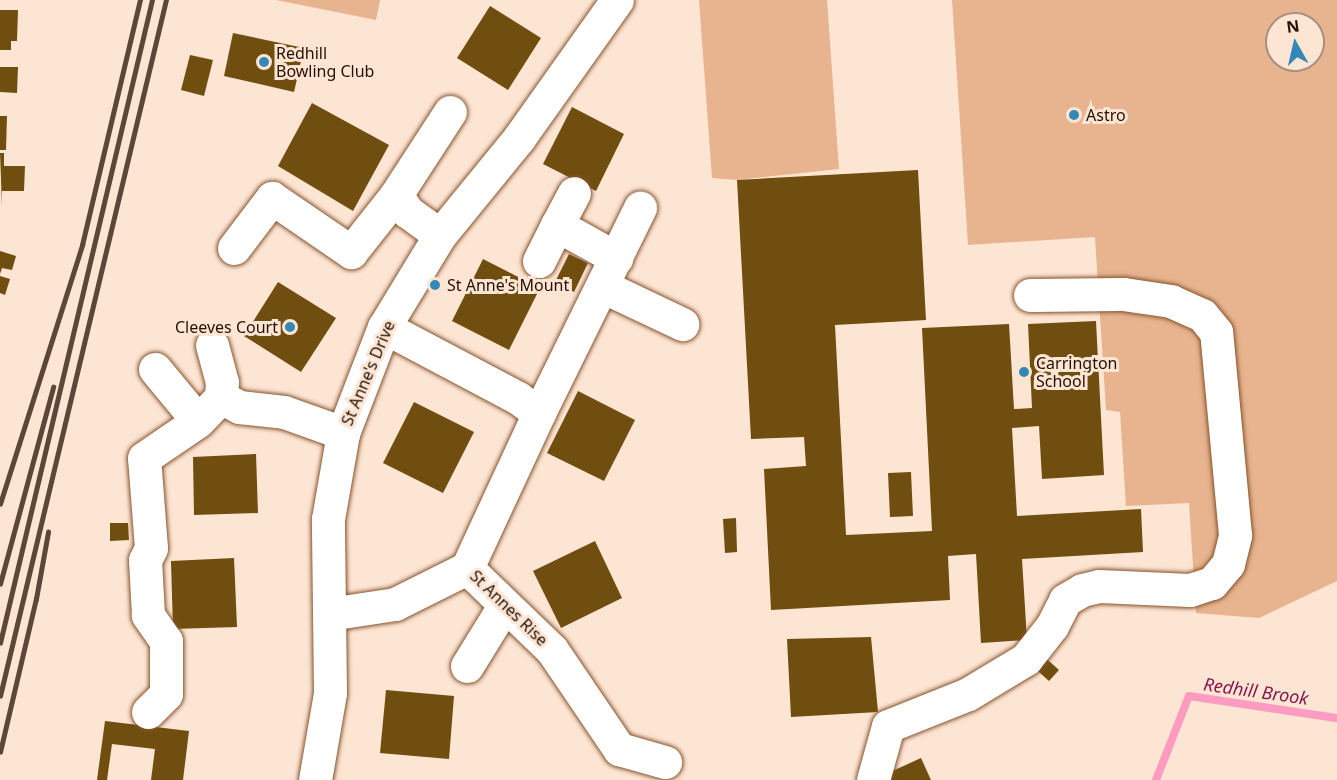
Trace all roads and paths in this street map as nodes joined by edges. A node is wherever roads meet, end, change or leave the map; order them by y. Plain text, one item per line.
1 (617, 0) edge
2 (450, 112) dead end
3 (574, 193) dead end
4 (396, 195) junction
5 (640, 208) dead end
6 (557, 225) junction
7 (440, 235) junction
8 (234, 248) dead end
9 (539, 261) dead end
10 (609, 272) junction
11 (1030, 295) dead end
12 (682, 324) dead end
13 (384, 327) junction
14 (212, 345) dead end
15 (155, 369) dead end
16 (220, 397) junction
17 (538, 413) junction
18 (198, 421) junction
19 (343, 433) junction
20 (467, 568) junction
21 (504, 606) junction
22 (329, 614) junction
23 (467, 666) dead end
24 (148, 712) dead end
25 (665, 762) dead end
26 (315, 780) edge
27 (873, 780) edge

1 - 7 street, St Anne's Drive
2 - 4 street
3 - 6 street
4 - 7 street
4 - 8 street
5 - 10 street, St Annes Rise
6 - 9 street
6 - 10 street
7 - 13 street, St Anne's Drive
10 - 12 street
10 - 17 street, St Annes Rise
11 - 27 street
13 - 17 street
13 - 19 street, St Anne's Drive
14 - 16 street
15 - 18 street
16 - 18 street
16 - 19 street
17 - 20 street, St Annes Rise
18 - 24 street
19 - 22 street, St Anne's Drive
20 - 21 street, St Annes Rise
20 - 22 street
21 - 23 street
21 - 25 street, St Annes Rise
22 - 26 street, St Anne's Drive

